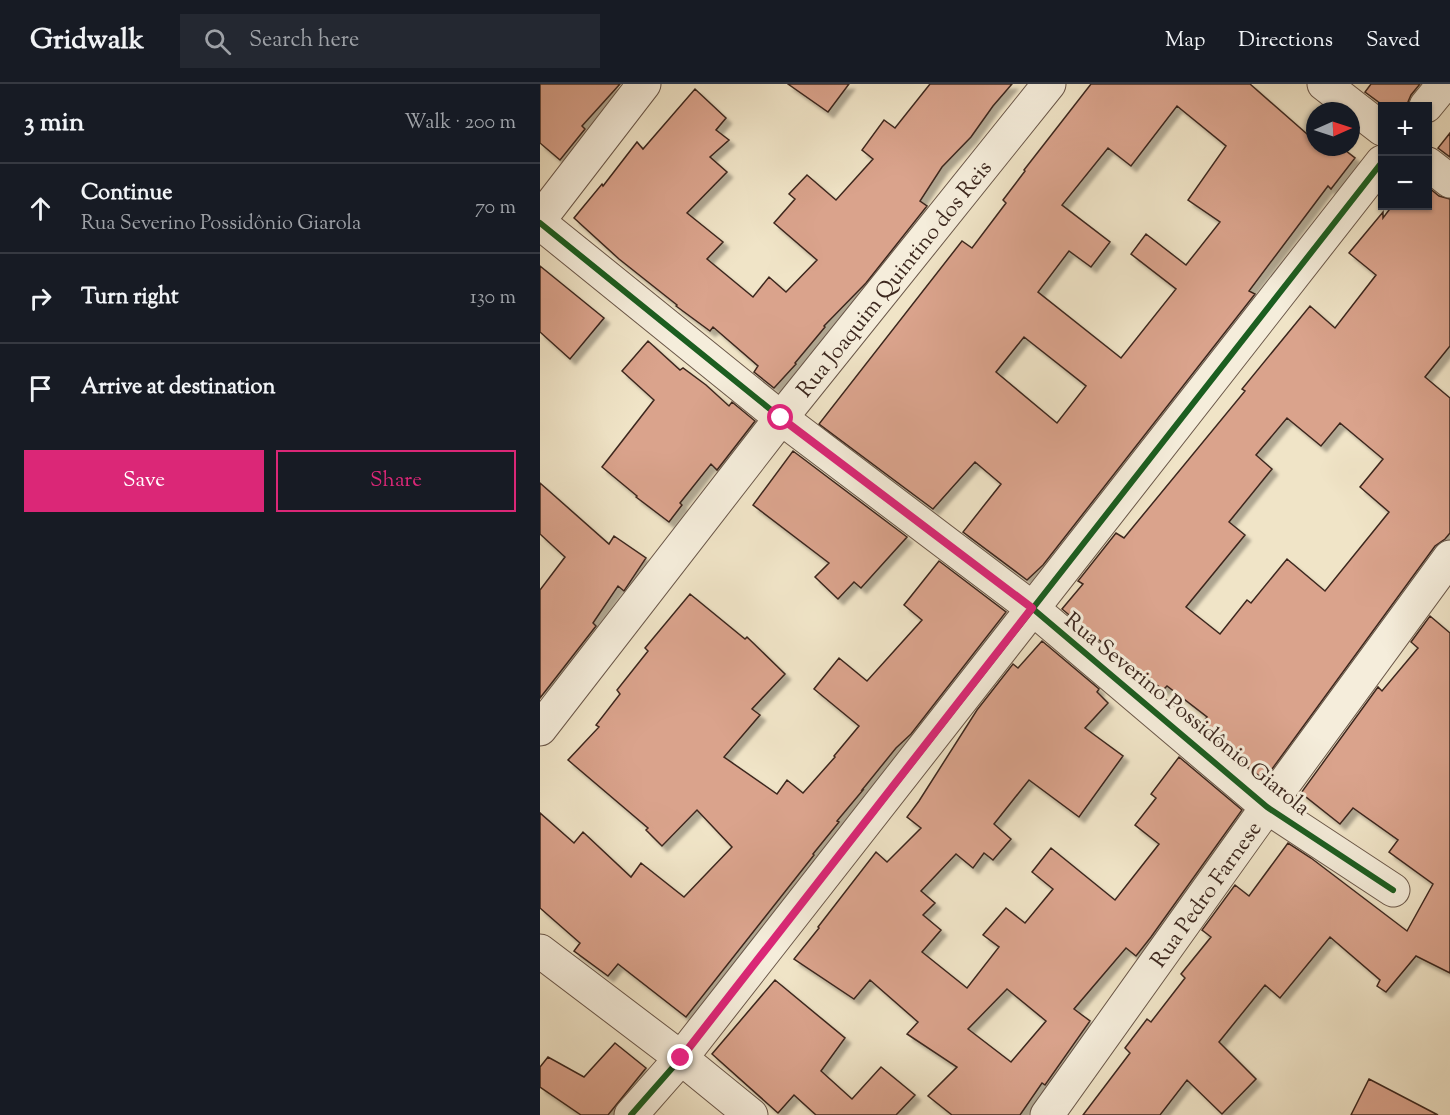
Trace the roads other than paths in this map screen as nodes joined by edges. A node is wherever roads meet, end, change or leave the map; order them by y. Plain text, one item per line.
1 (644, 84) edge
2 (1049, 84) edge
3 (1324, 84) edge
4 (1444, 84) edge
5 (1429, 102) edge
6 (1378, 125) edge
7 (1432, 167) edge
8 (1378, 168) edge
9 (1450, 181) edge
10 (540, 219) edge
11 (540, 223) edge
12 (781, 418) junction
13 (1450, 558) edge
14 (1032, 608) junction
15 (540, 729) edge
16 (1267, 807) junction
17 (1393, 890) dead end
18 (540, 951) edge
19 (681, 1058) junction
20 (631, 1115) edge
21 (751, 1115) edge
22 (1047, 1115) edge

1 - 10 street
2 - 12 street, Rua Joaquim Quintino dos Reis
3 - 6 street
4 - 5 street
7 - 9 street
8 - 14 street
11 - 12 street, Rua Severino Possidônio Giarola
12 - 14 street, Rua Severino Possidônio Giarola
12 - 15 street, Rua Joaquim Quintino dos Reis
13 - 16 street, Rua Pedro Farnese
14 - 16 street, Rua Severino Possidônio Giarola
14 - 19 street
16 - 17 street, Rua Severino Possidônio Giarola
16 - 22 street, Rua Pedro Farnese
18 - 19 street
19 - 20 street
19 - 21 street

